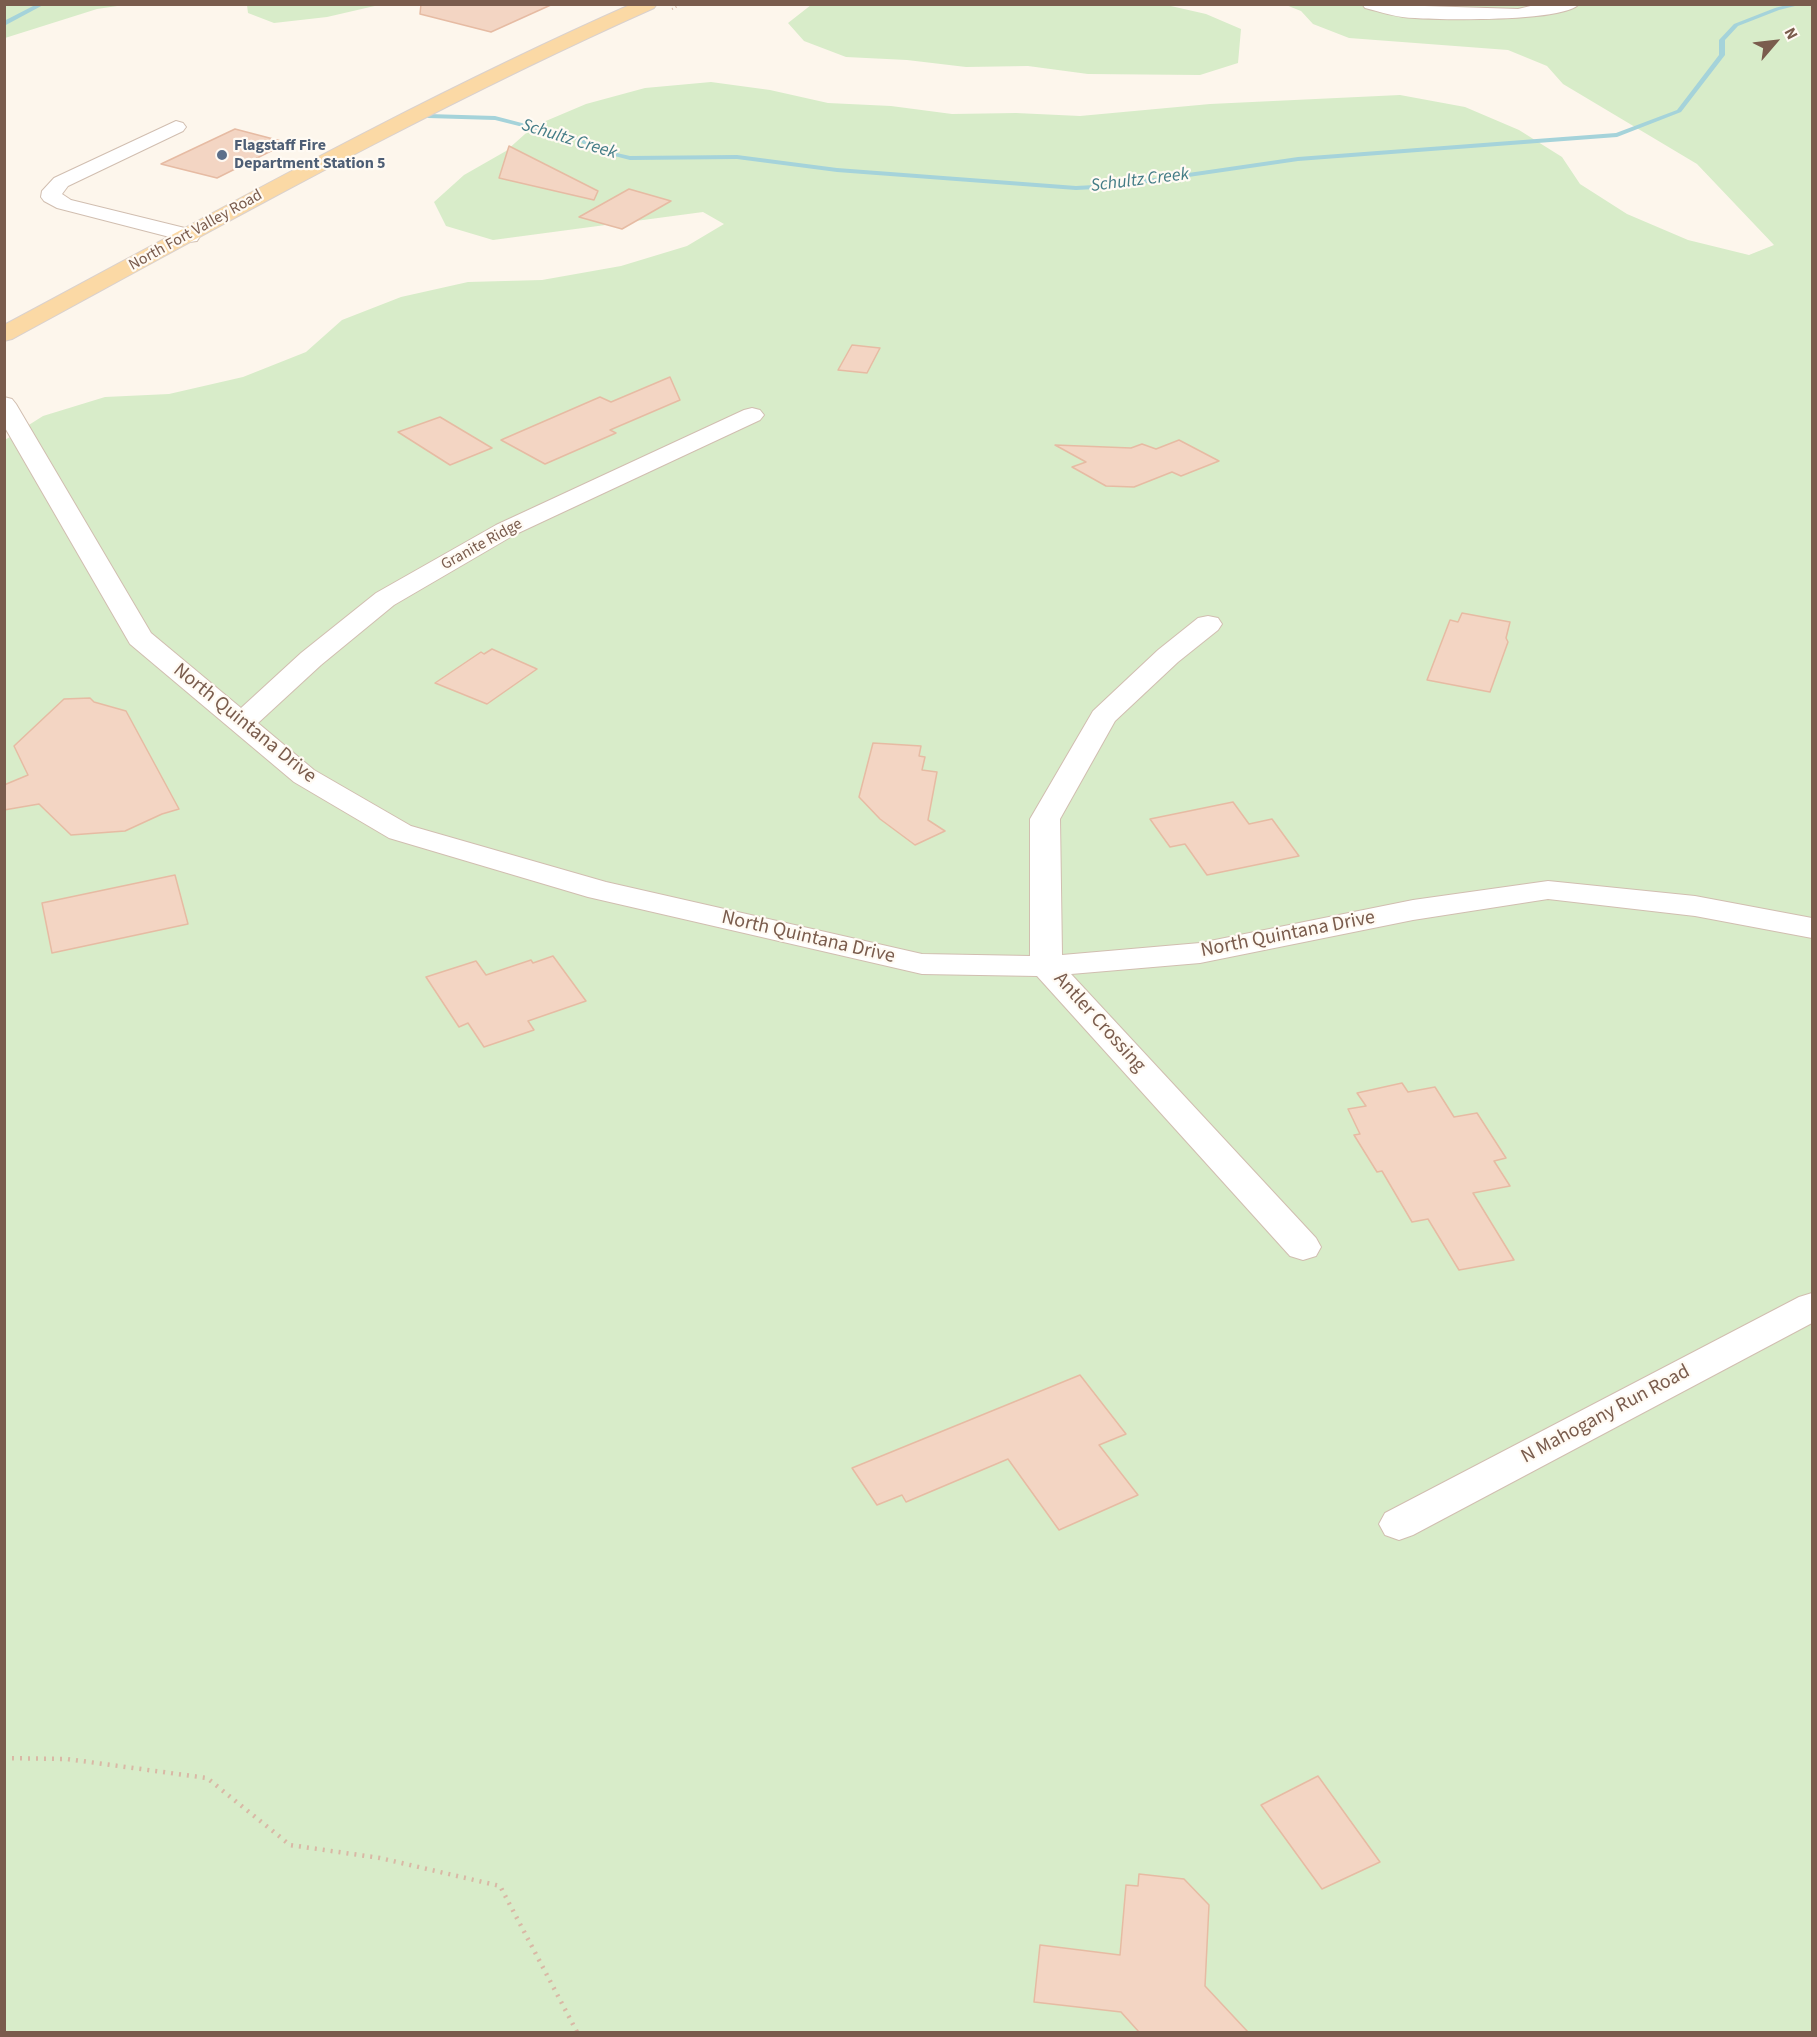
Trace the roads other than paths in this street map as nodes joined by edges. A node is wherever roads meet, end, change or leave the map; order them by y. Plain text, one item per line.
1 (648, 4) edge
2 (1371, 4) edge
3 (1570, 4) edge
4 (176, 127) dead end
5 (189, 236) junction
6 (4, 334) edge
7 (4, 404) edge
8 (752, 415) dead end
9 (1208, 624) dead end
10 (241, 723) junction
11 (1812, 928) edge
12 (1046, 966) junction
13 (1303, 1247) dead end
14 (1812, 1307) edge
15 (1399, 1524) dead end

1 - 5 main road, North Fort Valley Road
2 - 3 street
4 - 5 street
5 - 6 main road, North Fort Valley Road
7 - 10 street, North Quintana Drive
8 - 10 street, Granite Ridge
9 - 12 street, Antler Crossing
10 - 12 street, North Quintana Drive
11 - 12 street, North Quintana Drive
12 - 13 street, Antler Crossing
14 - 15 street, N Mahogany Run Road

